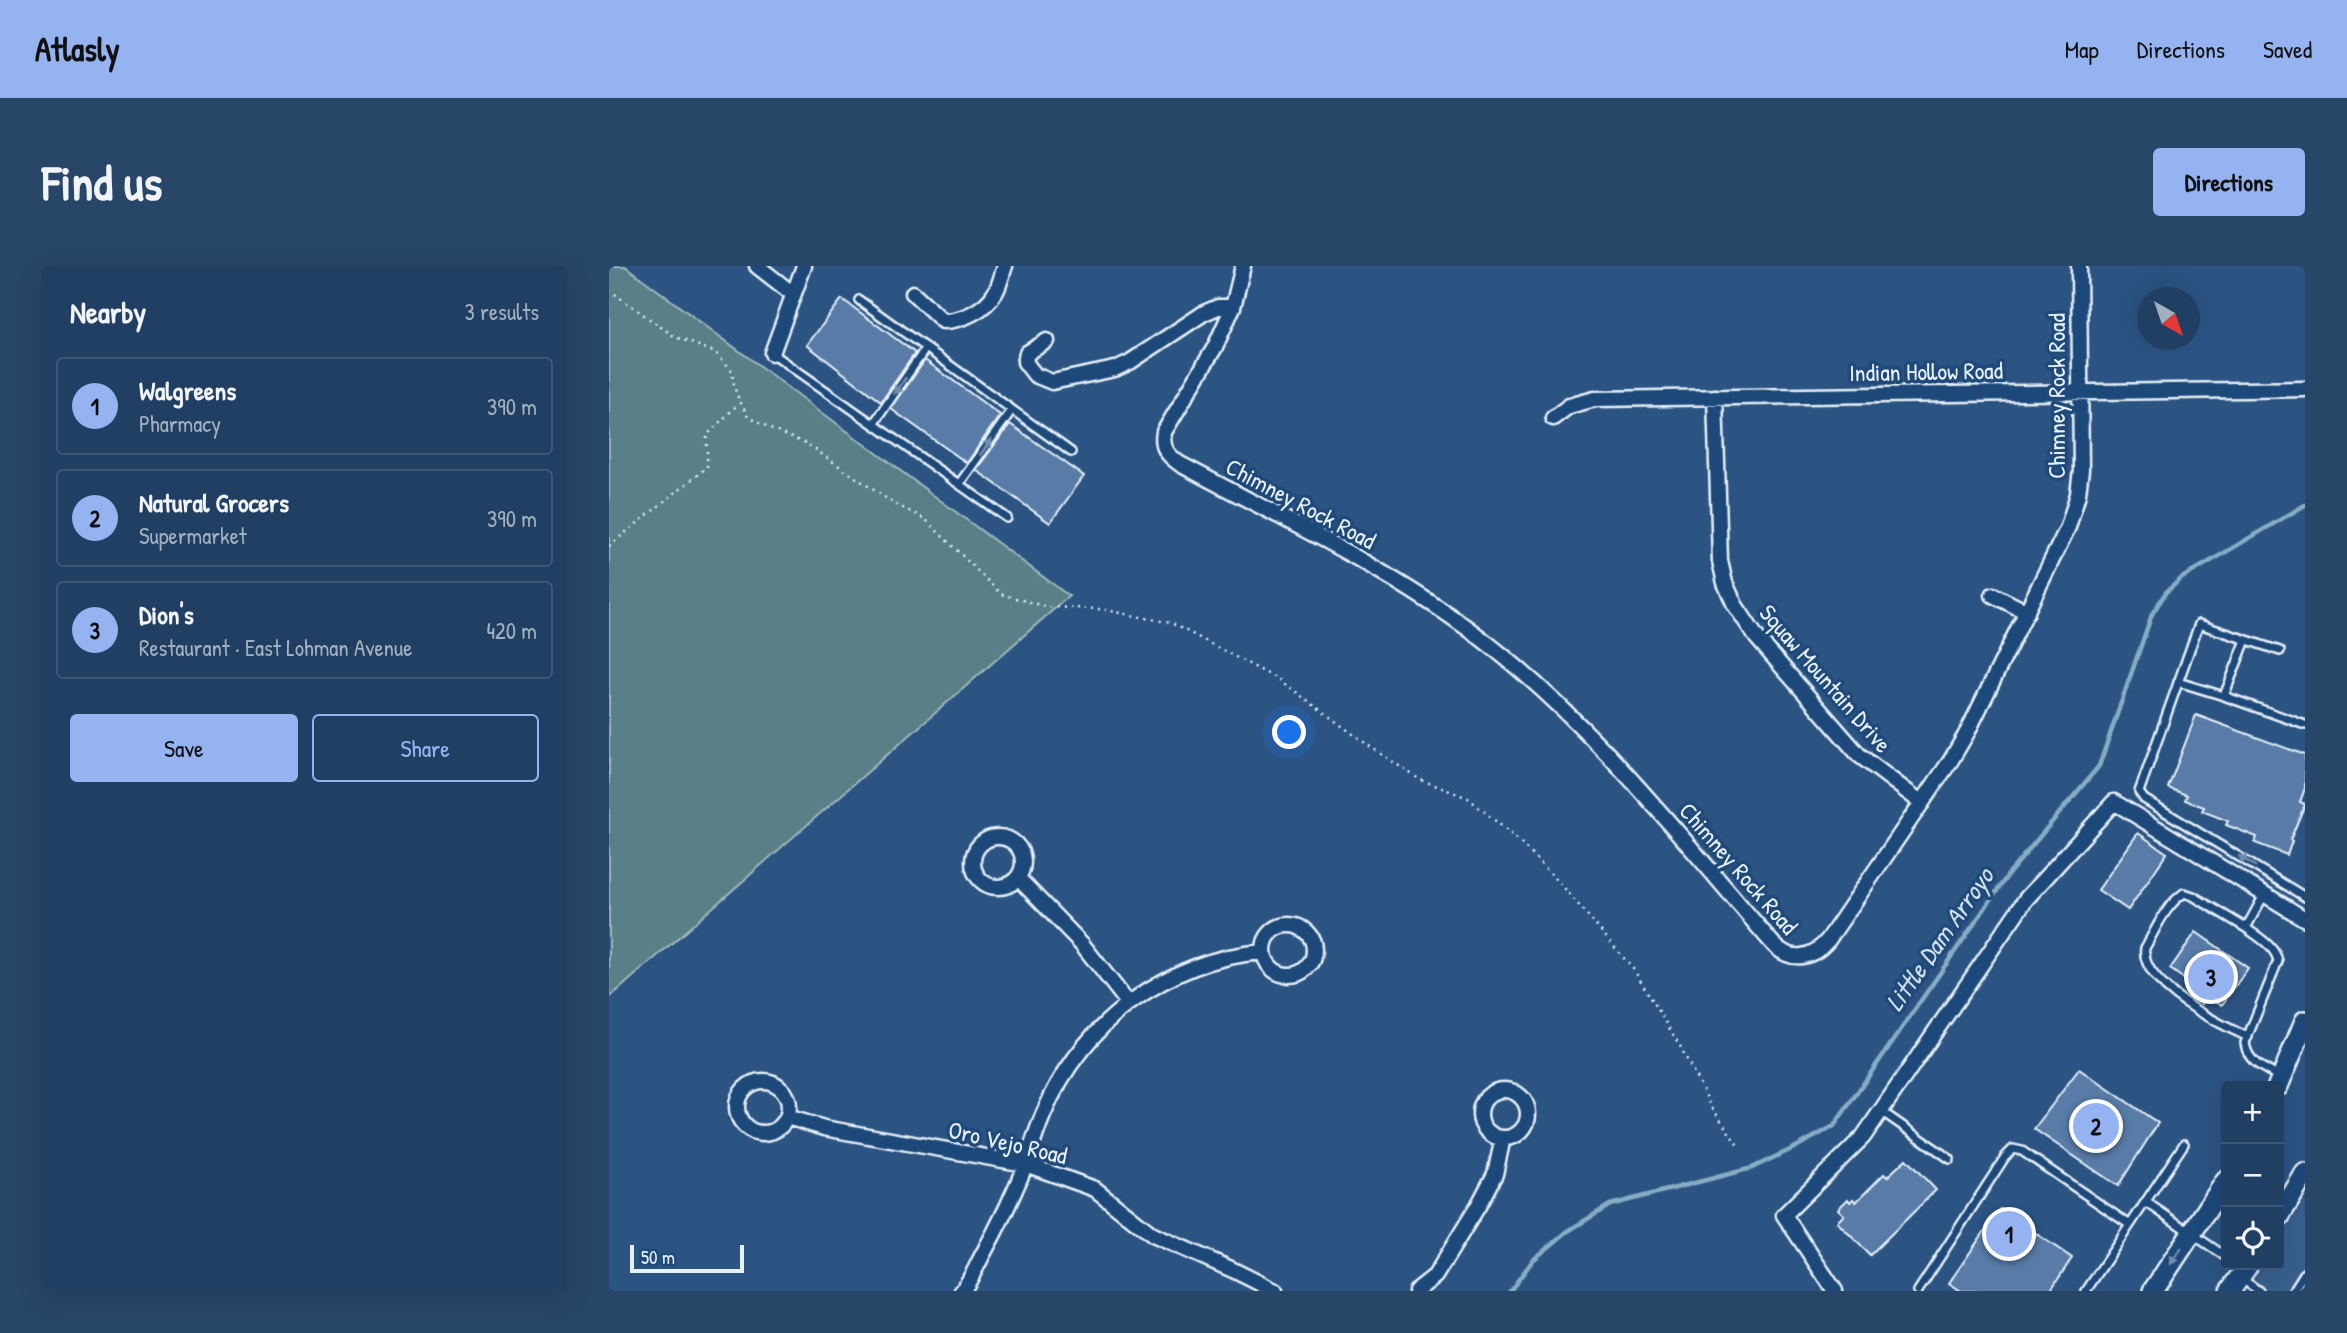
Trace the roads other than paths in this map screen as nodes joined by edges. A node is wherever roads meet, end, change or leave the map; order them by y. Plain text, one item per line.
1 (757, 266) edge
2 (804, 266) edge
3 (1005, 266) edge
4 (1243, 266) edge
5 (2079, 266) edge
6 (913, 293) dead end
7 (793, 294) junction
8 (859, 300) dead end
9 (1233, 307) junction
10 (1047, 341) dead end
11 (926, 348) junction
12 (772, 353) joint
13 (2305, 388) edge
14 (2080, 391) junction
15 (1715, 397) junction
16 (1012, 410) junction
17 (1553, 418) dead end
18 (874, 423) junction
19 (1071, 452) dead end
20 (959, 484) junction
21 (1007, 518) dead end
22 (1993, 595) dead end
23 (2027, 612) junction
24 (2246, 640) junction
25 (2280, 651) dead end
26 (2178, 682) junction
27 (2224, 695) junction
28 (2305, 725) edge
29 (1922, 803) junction
30 (1018, 878) dead end
31 (2265, 894) junction
32 (2305, 897) edge
33 (2302, 917) edge
34 (2246, 928) junction
35 (1264, 952) dead end
36 (1128, 1003) junction
37 (2305, 1021) edge
38 (2248, 1037) junction
39 (2279, 1081) edge
40 (2280, 1081) edge
41 (1881, 1111) junction
42 (787, 1117) dead end
43 (1503, 1138) dead end
44 (2183, 1144) dead end
45 (1950, 1159) dead end
46 (1025, 1164) junction
47 (2305, 1174) edge
48 (2221, 1189) edge
49 (2146, 1202) junction
50 (2284, 1209) edge
51 (2130, 1225) junction
52 (2192, 1233) junction
53 (2221, 1253) edge
54 (2305, 1272) edge
55 (2240, 1274) edge
56 (962, 1291) edge
57 (1275, 1291) edge
58 (1416, 1291) edge
59 (1835, 1291) edge
60 (1918, 1291) edge
61 (2086, 1291) edge
62 (2154, 1291) edge
63 (2259, 1291) edge
64 (2293, 1291) edge

1 - 7 street
2 - 7 street
3 - 6 street
4 - 9 street
5 - 14 street, Chimney Rock Road
7 - 12 street
8 - 11 lane
9 - 10 street
9 - 29 street, Chimney Rock Road
11 - 16 lane
11 -> 18 lane
12 - 18 lane
13 - 14 street, Indian Hollow Road
14 - 15 street, Indian Hollow Road
14 - 23 street, Chimney Rock Road
15 - 17 street, Indian Hollow Road
15 - 29 street, Squaw Mountain Drive
16 - 19 lane
20 -> 16 lane
18 - 20 lane
20 - 21 lane
22 - 23 street
23 - 29 street, Chimney Rock Road
24 - 25 lane
24 - 26 lane
24 - 27 lane
26 - 27 lane
32 -> 26 lane
27 - 28 lane
30 - 36 street
31 - 33 street
31 - 34 lane
31 - 41 street
32 - 33 lane
34 - 38 lane
34 - 38 lane
35 - 36 street
36 - 46 street
37 - 40 main road
38 - 39 lane
41 - 45 lane
41 - 59 street
42 - 46 street, Oro Vejo Road
43 - 58 street
44 - 49 lane
46 - 56 street
46 - 57 street, Oro Vejo Road
47 - 50 main road
48 - 52 main road
49 - 51 lane
49 - 52 lane
51 - 60 lane
51 - 61 lane
52 - 53 lane
52 -> 62 main road
54 - 64 lane
55 - 63 lane

